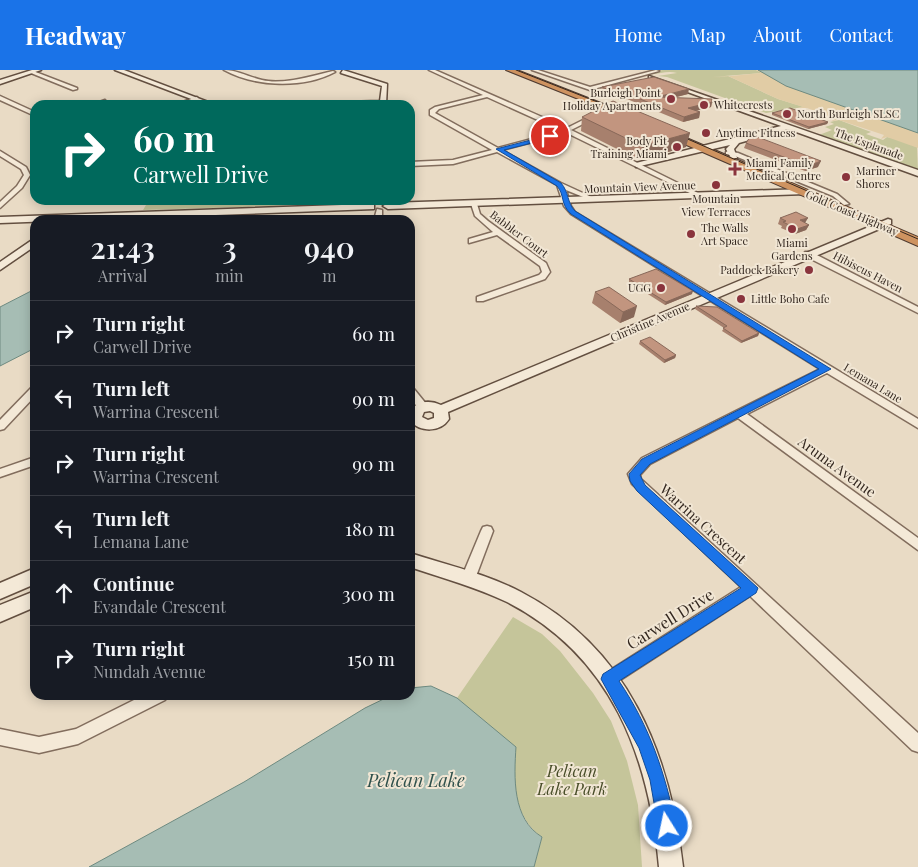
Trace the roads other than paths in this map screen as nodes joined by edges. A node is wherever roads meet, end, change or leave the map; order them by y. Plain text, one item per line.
1 (22, 70) edge
2 (118, 70) edge
3 (226, 70) edge
4 (431, 70) edge
5 (510, 70) edge
6 (523, 70) edge
7 (534, 70) edge
8 (34, 71) edge
9 (333, 71) edge
10 (343, 71) edge
11 (651, 75) edge
12 (0, 82) edge
13 (75, 89) dead end
14 (595, 94) dead end
15 (488, 96) junction
16 (0, 98) edge
17 (197, 99) joint
18 (194, 100) edge
19 (383, 100) edge
20 (8, 102) junction
21 (0, 105) edge
22 (609, 108) junction
23 (30, 112) edge
24 (790, 126) junction
25 (568, 131) junction
26 (740, 142) junction
27 (716, 146) junction
28 (701, 147) junction
29 (499, 149) junction
30 (0, 153) edge
31 (736, 155) junction
32 (415, 164) edge
33 (638, 165) junction
34 (918, 173) edge
35 (27, 175) junction
36 (30, 175) edge
37 (559, 184) junction
38 (803, 192) junction
39 (700, 196) junction
40 (595, 200) junction
41 (566, 201) junction
42 (474, 204) junction
43 (0, 206) edge
44 (379, 208) edge
45 (172, 215) edge
46 (30, 219) edge
47 (0, 220) edge
48 (884, 224) junction
49 (497, 233) junction
50 (918, 235) edge
51 (472, 240) dead end
52 (918, 242) edge
53 (30, 245) edge
54 (808, 254) junction
55 (0, 267) edge
56 (710, 296) junction
57 (480, 299) dead end
58 (918, 310) edge
59 (826, 369) junction
60 (30, 395) edge
61 (738, 414) junction
62 (416, 418) edge
63 (918, 424) edge
64 (0, 426) edge
65 (30, 463) edge
66 (0, 473) edge
67 (487, 531) dead end
68 (918, 545) edge
69 (415, 562) edge
70 (30, 578) edge
71 (468, 579) junction
72 (751, 588) junction
73 (0, 591) edge
74 (30, 601) edge
75 (0, 614) edge
76 (609, 679) junction
77 (150, 700) edge
78 (0, 737) edge
79 (918, 744) edge
80 (671, 867) edge

1 - 8 street
2 - 17 street
3 - 9 street
4 - 15 street
5 - 22 highway
6 - 22 highway
7 - 11 street
8 - 12 street
8 - 13 street
9 - 10 street
10 - 19 street
11 - 14 street
11 - 24 street, The Esplanade
15 - 25 street
15 - 29 street
16 - 20 street
17 - 18 street
20 - 21 street
20 - 23 street
22 - 25 street
24 - 26 street
24 - 34 street, The Esplanade
25 - 29 street
25 - 33 street
26 - 27 street
26 - 31 street
27 - 28 street
27 - 28 highway, Gold Coast Highway
27 - 31 highway, Gold Coast Highway
28 - 33 street
28 - 38 highway, Gold Coast Highway
29 - 32 street
29 - 37 street
30 - 35 street
31 - 48 highway, Gold Coast Highway
33 - 39 street
35 - 36 street
35 - 43 street
37 - 40 street
37 - 41 street, Lemana Lane
38 - 39 street, Mountain View Avenue
38 - 48 highway, Gold Coast Highway
39 - 40 street, Mountain View Avenue
40 - 41 street, Mountain View Avenue
41 - 42 street, Mountain View Avenue
41 - 56 street, Lemana Lane
42 - 44 street, Mountain View Avenue
42 - 49 street, Babbler Court
44 - 45 street, Mountain View Avenue
46 - 47 street, Mountain View Avenue
48 - 50 highway, Gold Coast Highway
48 - 52 highway, Gold Coast Highway
48 - 54 street, Christine Avenue
49 - 51 street
49 - 57 street, Babbler Court
53 - 55 street
54 - 56 street, Christine Avenue
54 - 58 street, Hibiscus Haven
56 - 59 street, Lemana Lane
56 - 62 street, Christine Avenue
59 - 61 street, Warrina Crescent
59 - 63 street, Lemana Lane
60 - 64 street
61 - 68 street, Aruma Avenue
61 - 72 street, Warrina Crescent
65 - 66 street
67 - 71 street
69 - 71 street
70 - 73 street
71 - 76 street
72 - 76 street, Carwell Drive
72 - 79 street, Warrina Crescent
74 - 75 street
76 - 80 street
77 - 78 street

